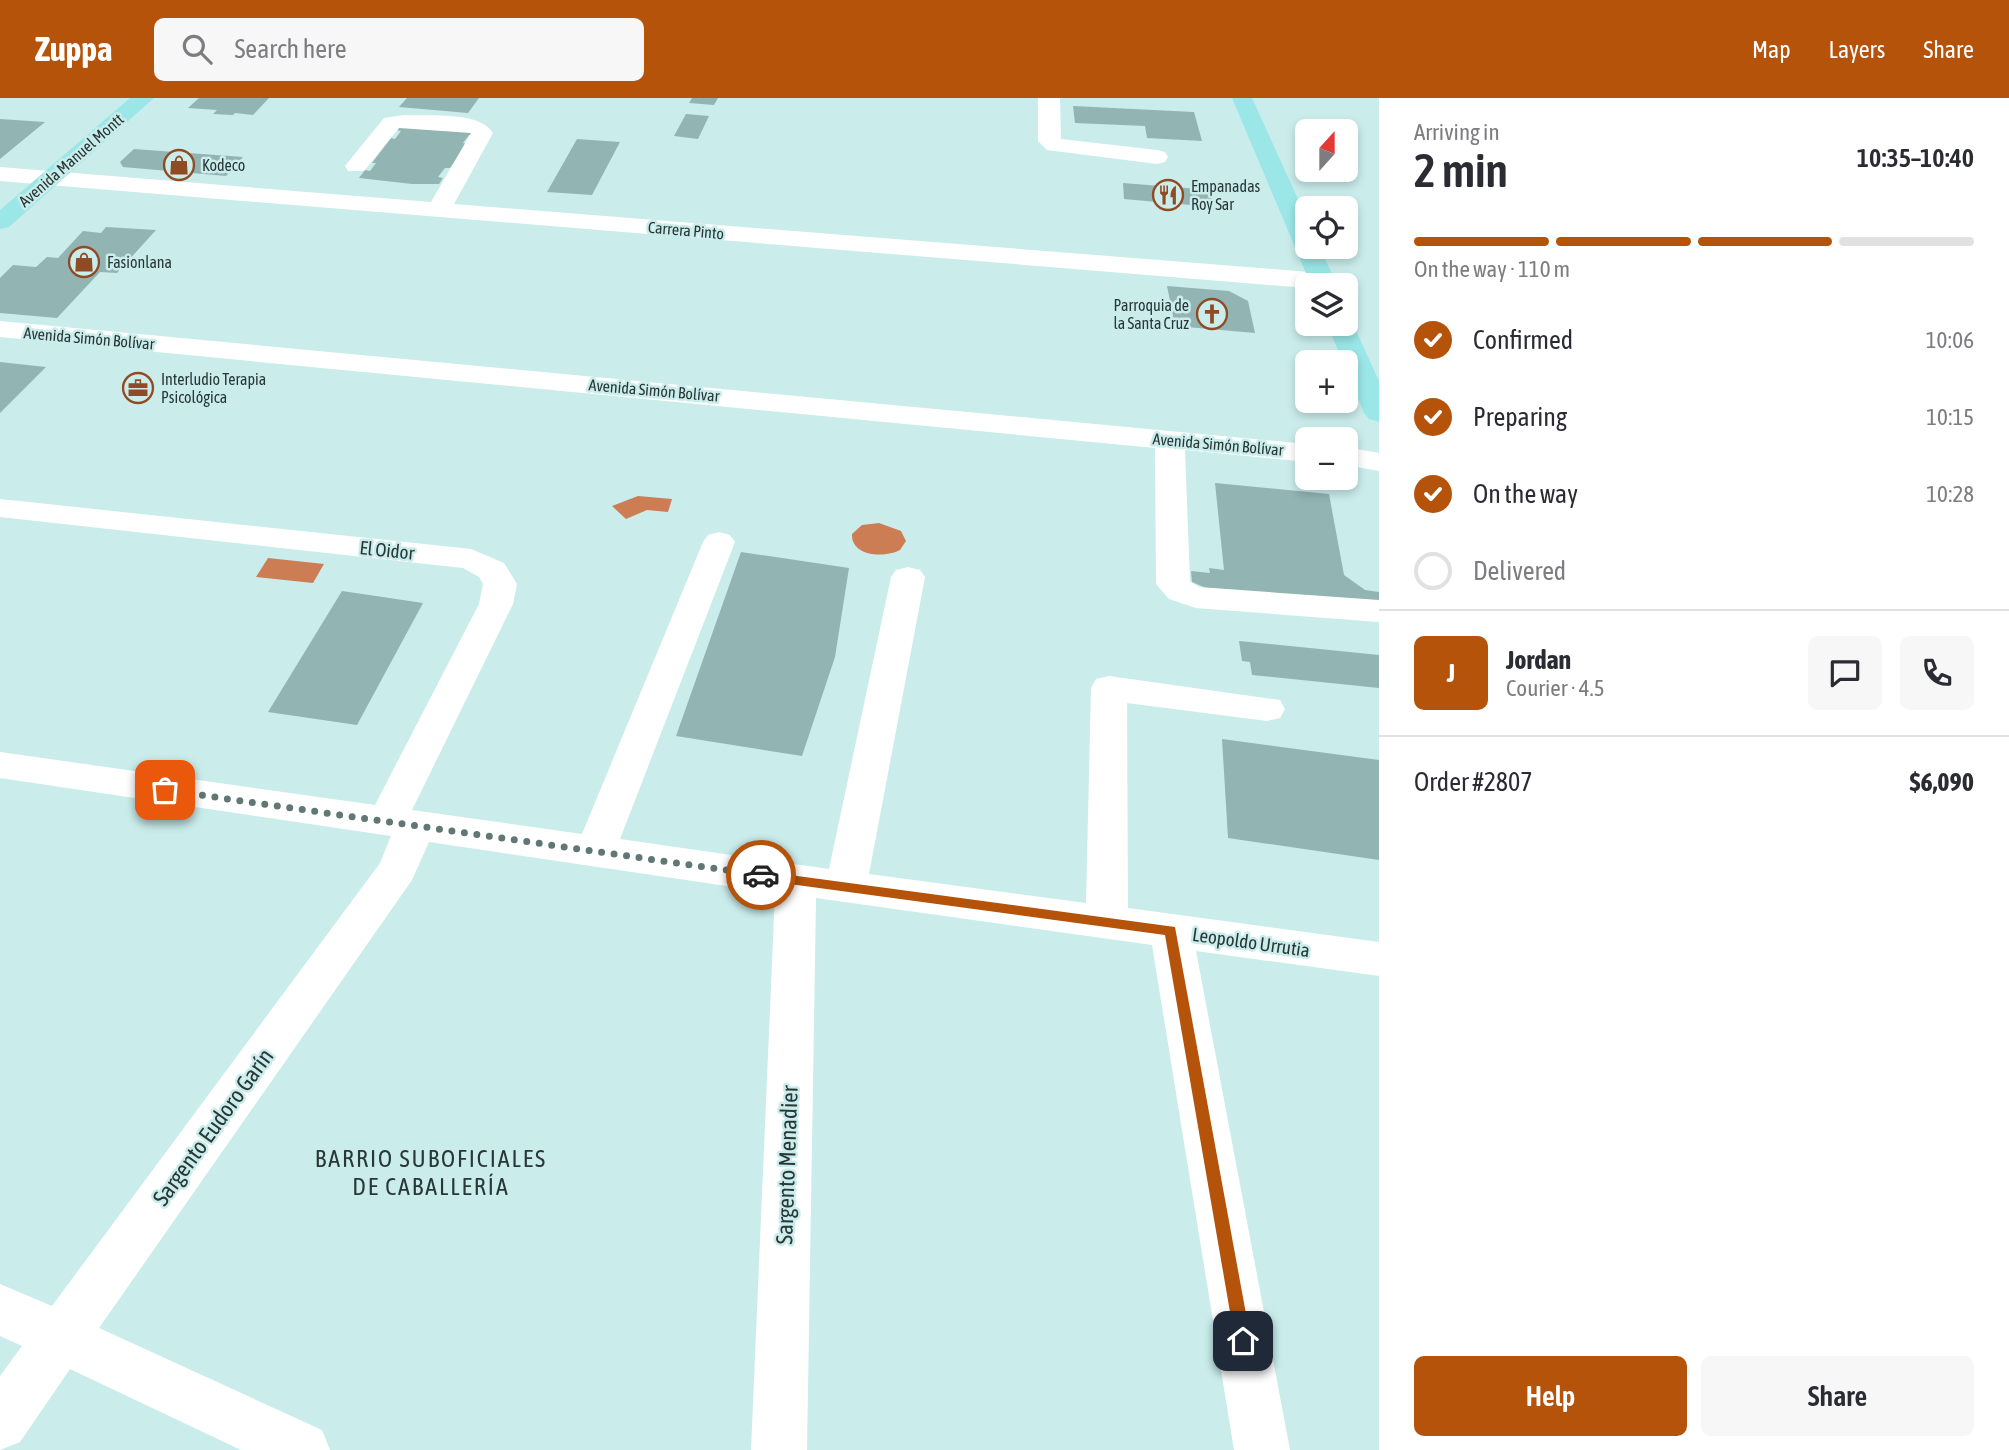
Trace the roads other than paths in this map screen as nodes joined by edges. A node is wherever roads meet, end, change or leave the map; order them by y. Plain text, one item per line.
1 (143, 98) edge
2 (1049, 98) edge
3 (1242, 98) edge
4 (1157, 157) dead end
5 (356, 166) dead end
6 (0, 174) edge
7 (51, 178) junction
8 (438, 210) junction
9 (0, 222) edge
10 (1319, 273) edge
11 (1295, 281) edge
12 (0, 330) edge
13 (1345, 336) edge
14 (1379, 413) edge
15 (1170, 439) junction
16 (1295, 452) edge
17 (1358, 458) edge
18 (1379, 462) edge
19 (0, 508) edge
20 (719, 542) dead end
21 (908, 577) dead end
22 (1379, 611) edge
23 (1266, 709) dead end
24 (0, 765) edge
25 (401, 824) junction
26 (595, 852) junction
27 (796, 880) junction
28 (846, 887) junction
29 (1107, 922) junction
30 (1171, 930) junction
31 (1379, 959) edge
32 (0, 1309) edge
33 (62, 1339) junction
34 (0, 1422) edge
35 (302, 1450) edge
36 (779, 1450) edge
37 (1262, 1450) edge

1 - 7 main road, Avenida Manuel Montt
2 - 4 street
3 - 10 main road
5 - 8 street
6 - 7 street, Carrera Pinto
7 - 8 street, Carrera Pinto
7 - 9 main road, Avenida Manuel Montt
8 - 11 street, Carrera Pinto
12 - 15 street, Avenida Simón Bolívar
13 - 14 main road
15 - 16 street, Avenida Simón Bolívar
15 - 22 street
17 - 18 street
19 - 25 street, El Oidor
20 - 26 street
21 - 28 street
23 - 29 street
24 - 25 street, Leopoldo Urrutia
25 - 26 street, Leopoldo Urrutia
25 - 33 street, Sargento Eudoro Garín
26 - 27 street, Leopoldo Urrutia
27 - 28 street, Leopoldo Urrutia
27 - 36 street, Sargento Menadier
28 - 29 street, Leopoldo Urrutia
29 - 30 street, Leopoldo Urrutia
30 - 31 street, Leopoldo Urrutia
30 - 37 street
32 - 33 street
33 - 34 street, Sargento Eudoro Garín
33 - 35 street

